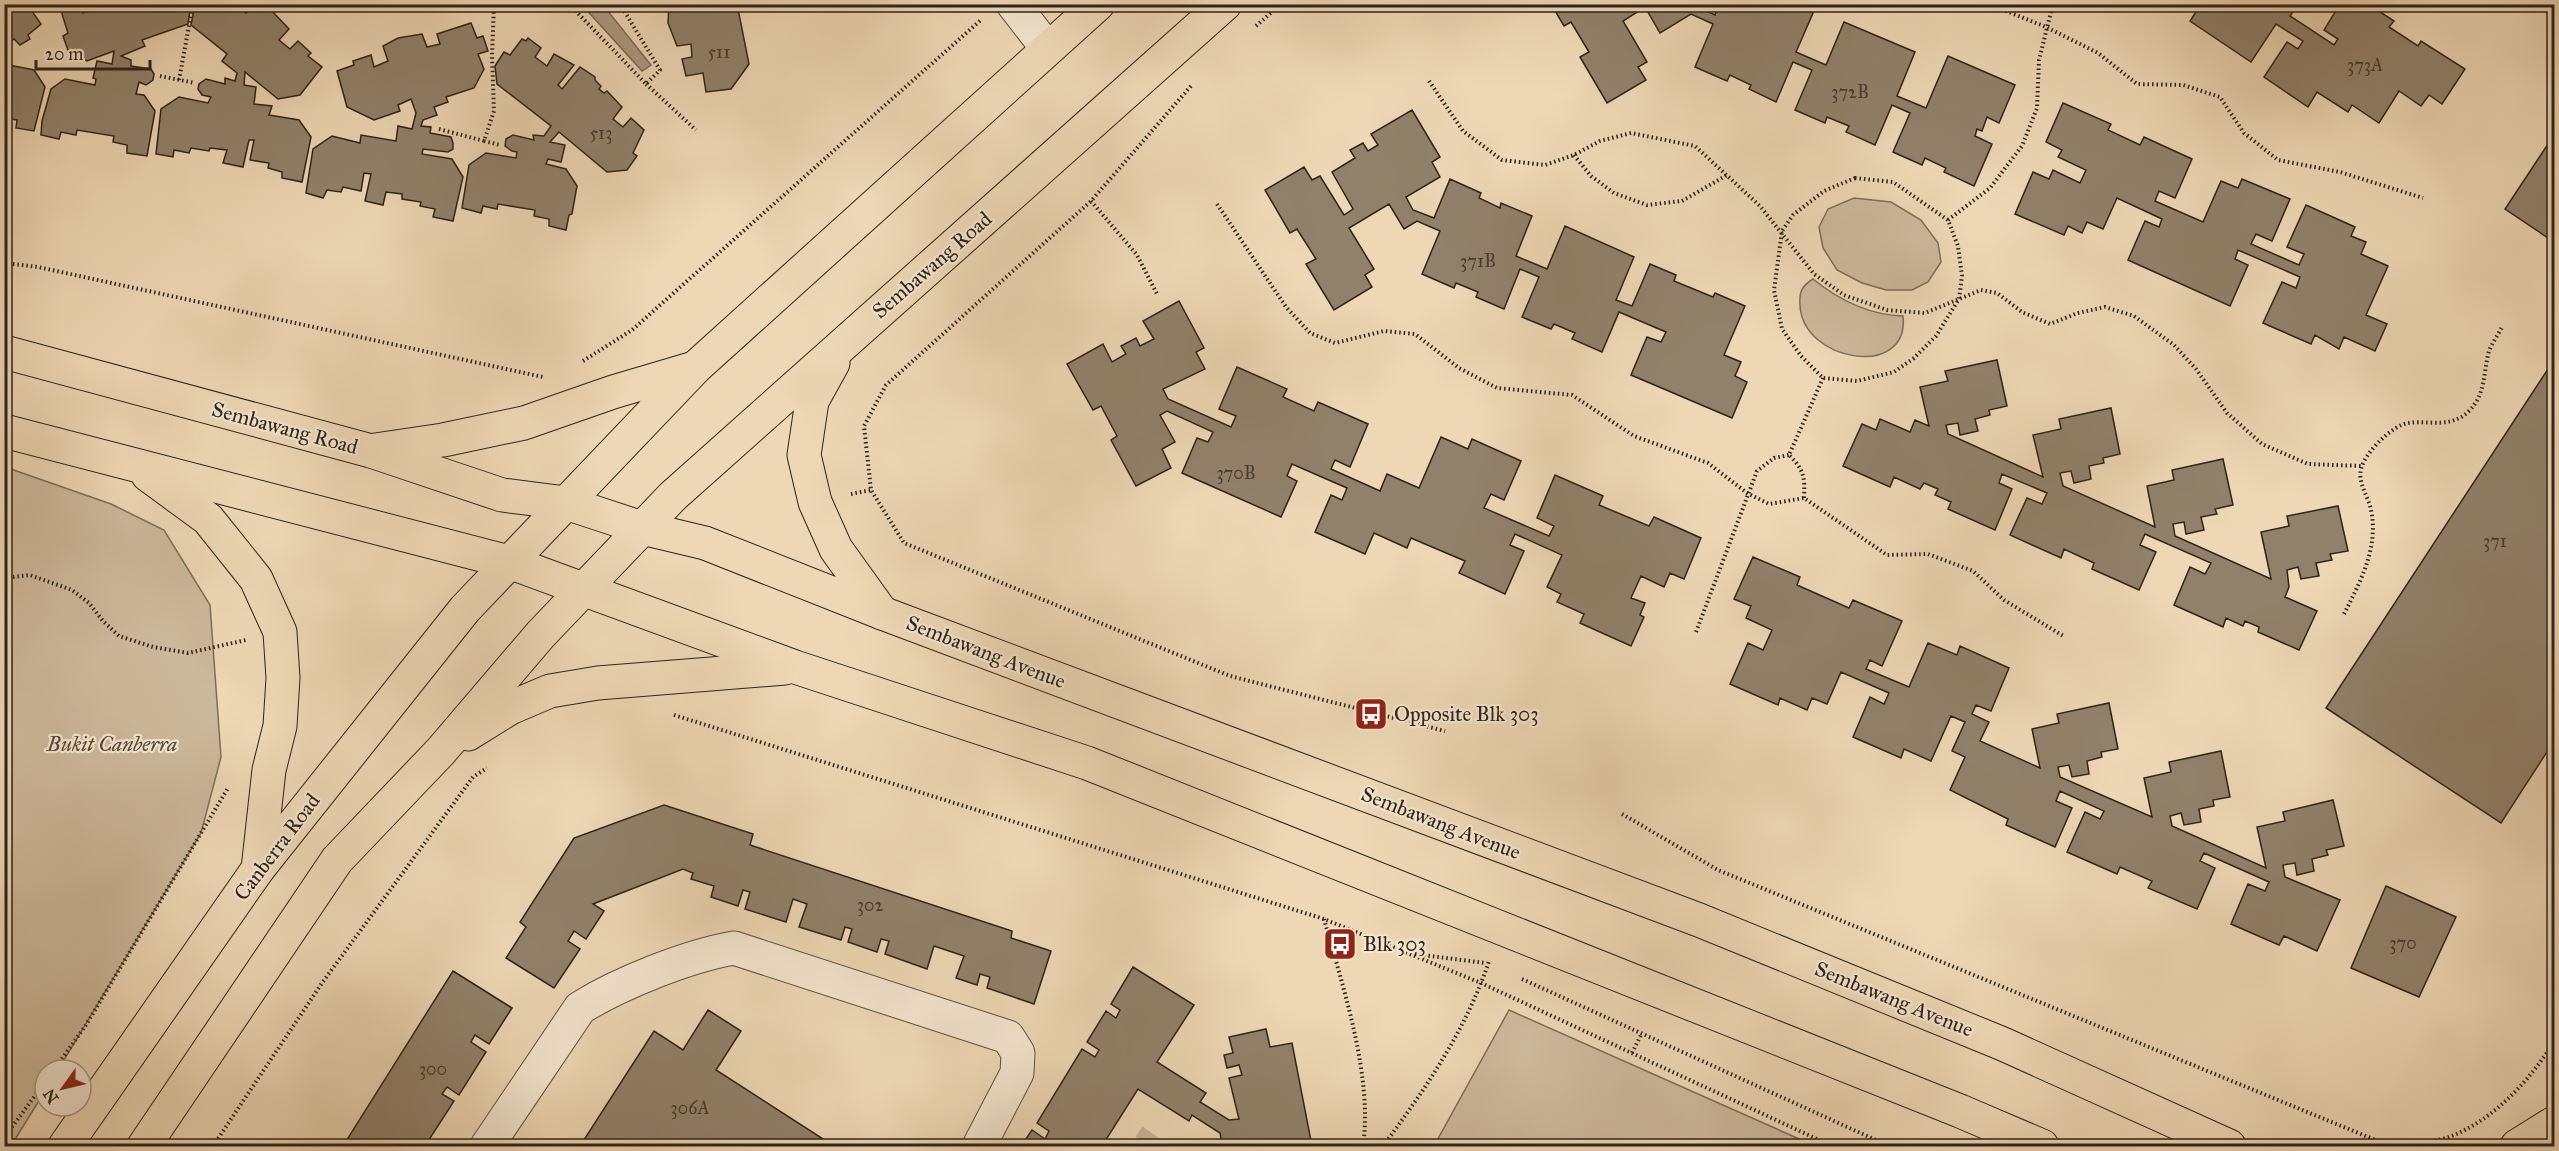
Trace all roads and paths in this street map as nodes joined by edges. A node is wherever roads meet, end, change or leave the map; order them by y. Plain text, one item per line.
1 (193, 4) edge
2 (494, 4) edge
3 (569, 4) edge
4 (620, 4) edge
5 (1098, 4) edge
6 (1225, 4) edge
7 (1281, 4) edge
8 (1989, 4) edge
9 (2053, 4) edge
10 (1001, 9) edge
11 (2046, 27) junction
12 (1248, 32) dead end
13 (1047, 48) junction
14 (160, 75) dead end
15 (1199, 78) dead end
16 (179, 80) junction
17 (1429, 81) dead end
18 (195, 83) dead end
19 (646, 84) junction
20 (440, 129) dead end
21 (696, 130) dead end
22 (484, 141) junction
23 (500, 145) dead end
24 (1574, 155) junction
25 (1727, 175) junction
26 (2423, 198) dead end
27 (1091, 201) junction
28 (1217, 204) dead end
29 (1948, 220) junction
30 (1782, 231) junction
31 (4, 263) edge
32 (1158, 296) dead end
33 (1959, 299) junction
34 (2502, 327) dead end
35 (848, 338) junction
36 (4, 352) edge
37 (581, 363) dead end
38 (696, 367) junction
39 (553, 376) dead end
40 (1823, 378) junction
41 (4, 431) edge
42 (371, 451) junction
43 (1789, 455) junction
44 (134, 464) junction
45 (2362, 466) junction
46 (1747, 493) junction
47 (1804, 498) junction
48 (566, 503) junction
49 (642, 528) junction
50 (508, 562) junction
51 (4, 578) edge
52 (585, 590) junction
53 (882, 613) junction
54 (2344, 614) dead end
55 (1696, 632) dead end
56 (2065, 637) dead end
57 (252, 639) dead end
58 (795, 667) junction
59 (672, 714) dead end
60 (1445, 731) dead end
61 (441, 751) junction
62 (492, 764) dead end
63 (229, 787) dead end
64 (1622, 814) dead end
65 (258, 869) junction
66 (1324, 919) junction
67 (1499, 929) junction
68 (1408, 953) junction
69 (1489, 964) junction
70 (1521, 978) dead end
71 (1481, 983) junction
72 (1641, 1033) junction
73 (2554, 1042) edge
74 (1632, 1053) junction
75 (63, 1058) edge
76 (33, 1098) edge
77 (4, 1122) edge
78 (2554, 1123) edge
79 (12, 1127) junction
80 (4, 1138) edge
81 (65, 1146) edge
82 (144, 1146) edge
83 (213, 1146) edge
84 (487, 1146) edge
85 (979, 1146) edge
86 (1363, 1146) edge
87 (1383, 1146) edge
88 (1832, 1146) edge
89 (1889, 1146) edge
90 (2042, 1146) edge
91 (2229, 1146) edge
92 (2390, 1146) edge
93 (2399, 1146) edge
94 (2517, 1146) edge

1 - 16 path
2 - 22 path
3 - 19 path
4 - 19 path
5 - 13 main road
6 - 35 main road, Sembawang Road
7 - 12 path
8 - 11 path
9 - 11 path
10 - 13 street
10 - 37 path
11 - 26 path
11 - 29 path
13 - 38 main road
14 - 16 path
15 - 27 path
16 - 18 path
17 - 24 path
19 - 21 path
20 - 22 path
22 - 23 path
24 - 25 path
24 - 25 path
25 - 30 path
27 - 32 path
27 - 60 path
28 - 46 path
29 - 30 path
29 - 33 path
30 - 33 path
30 - 40 path
31 - 39 path
33 - 40 path
33 - 45 path
34 - 45 path
35 - 49 main road, Sembawang Road
35 - 53 main road
36 - 42 main road, Sembawang Road
38 - 42 main road
38 - 48 main road
40 - 43 path
41 - 44 main road
42 - 48 main road, Sembawang Road
43 - 46 path
43 - 47 path
44 - 50 main road
44 - 65 main road
45 - 54 path
46 - 47 path
46 - 55 path
47 - 56 path
48 - 49 main road, Sembawang Road
48 - 50 main road
49 - 52 main road, Sembawang Road
49 - 53 main road, Sembawang Avenue
50 - 52 main road
50 - 65 main road, Canberra Road
51 - 57 path
52 - 58 main road
52 - 61 main road
53 - 91 main road, Sembawang Avenue
58 - 61 main road
58 - 67 main road
59 - 66 path
61 - 82 main road
62 - 83 path
63 - 75 path
64 - 92 path
65 - 81 main road, Canberra Road
66 - 68 path
66 - 86 path
67 - 69 path
67 - 90 main road
68 - 69 path
68 - 71 path
69 - 71 path
70 - 72 path
71 - 74 path
71 - 87 path
72 - 74 path
72 - 89 path
73 - 93 path
74 - 88 path
76 - 79 path
77 - 79 path
78 - 94 main road
79 - 80 path
84 - 85 street

